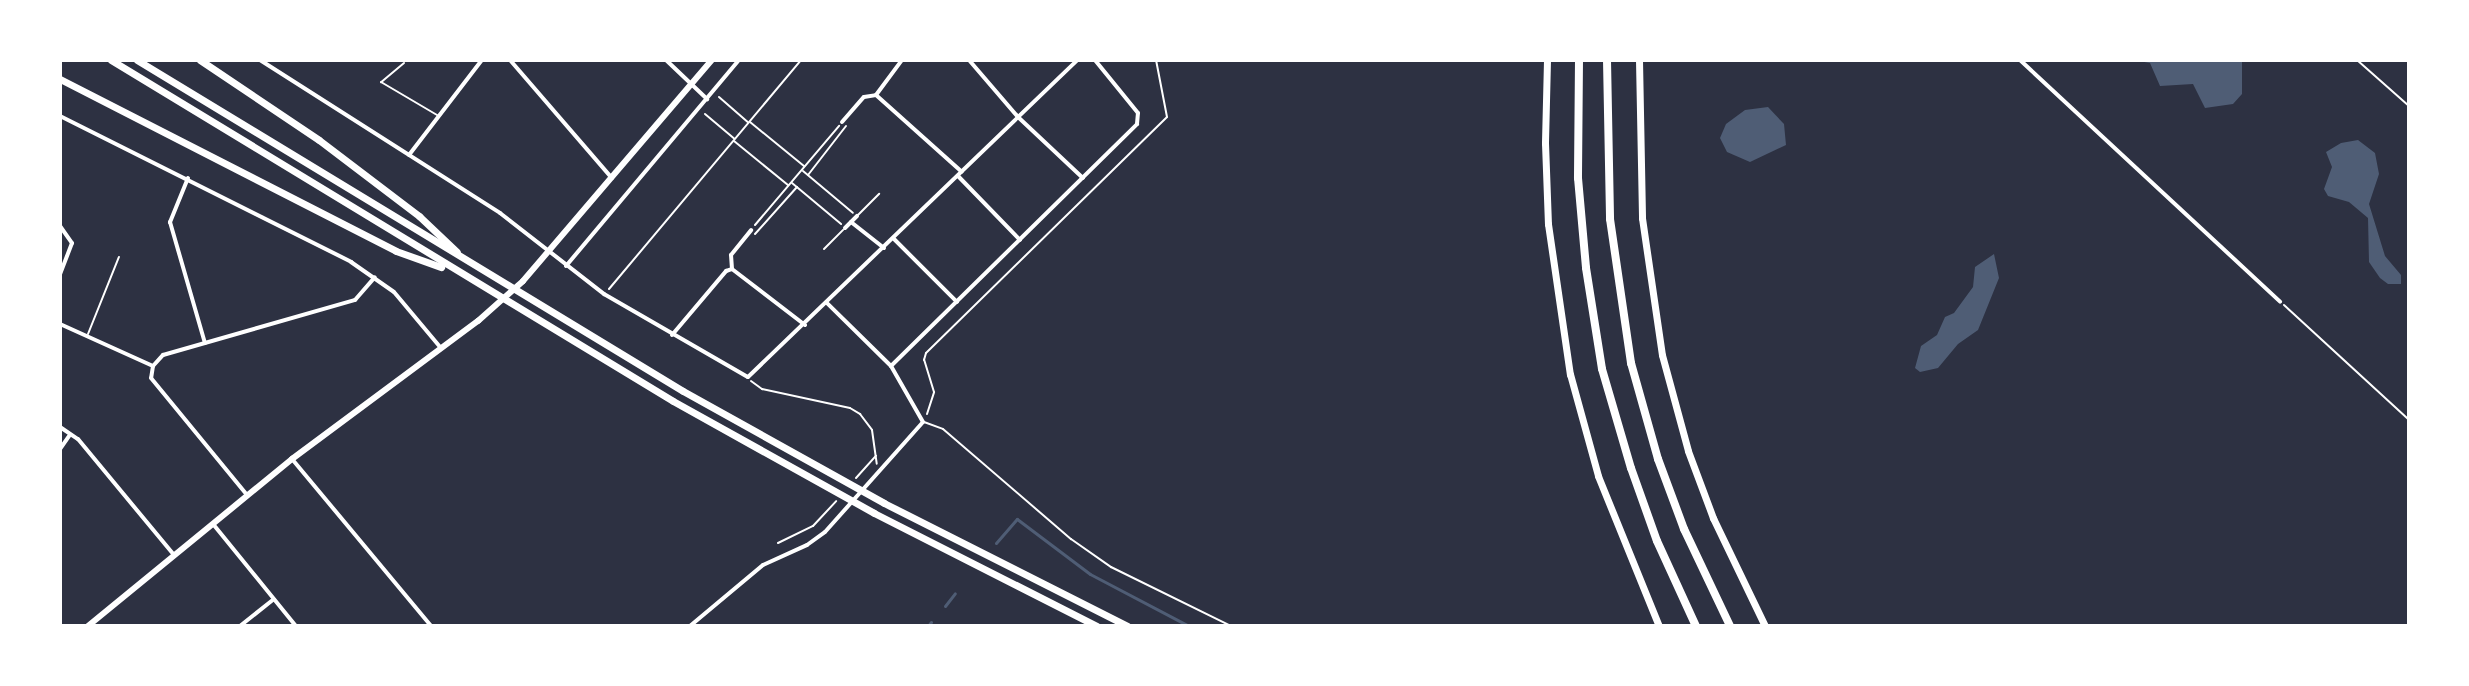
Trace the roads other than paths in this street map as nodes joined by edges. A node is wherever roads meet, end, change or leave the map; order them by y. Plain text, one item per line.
1 (111, 60) edge
2 (137, 60) edge
3 (200, 60) edge
4 (260, 60) edge
5 (482, 60) edge
6 (510, 60) edge
7 (666, 60) edge
8 (712, 60) edge
9 (739, 60) edge
10 (902, 60) edge
11 (969, 60) edge
12 (1077, 60) edge
13 (1104, 60) edge
14 (1547, 60) edge
15 (1579, 60) edge
16 (1607, 60) edge
17 (1639, 60) edge
18 (2020, 60) edge
19 (1097, 62) edge
20 (404, 63) dead end
21 (60, 79) edge
22 (693, 82) junction
23 (876, 95) junction
24 (707, 99) junction
25 (60, 116) edge
26 (439, 116) junction
27 (1018, 117) junction
28 (842, 122) road end
29 (409, 155) junction
30 (960, 174) junction
31 (188, 178) junction
32 (612, 178) junction
33 (1083, 178) junction
34 (879, 194) dead end
35 (857, 216) joint
36 (851, 222) junction
37 (60, 226) edge
38 (845, 228) joint
39 (751, 230) road end
40 (894, 239) junction
41 (1020, 240) junction
42 (884, 248) junction
43 (824, 249) dead end
44 (548, 253) junction
45 (119, 257) dead end
46 (467, 262) junction
47 (566, 267) junction
48 (732, 269) junction
49 (458, 273) junction
50 (60, 274) edge
51 (375, 277) junction
52 (957, 302) junction
53 (2280, 302) road end
54 (827, 303) junction
55 (60, 324) edge
56 (805, 325) junction
57 (87, 335) junction
58 (672, 335) junction
59 (205, 343) junction
60 (441, 348) junction
61 (153, 366) junction
62 (891, 366) junction
63 (923, 422) junction
64 (60, 427) edge
65 (69, 436) junction
66 (60, 449) edge
67 (292, 459) junction
68 (247, 495) junction
69 (213, 524) junction
70 (174, 555) junction
71 (274, 599) junction
72 (88, 626) edge
73 (240, 626) edge
74 (296, 626) edge
75 (431, 626) edge
76 (690, 626) edge
77 (1097, 626) edge
78 (1128, 626) edge
79 (1231, 626) edge
80 (1659, 626) edge
81 (1696, 626) edge
82 (1730, 626) edge
83 (1765, 626) edge

1 - 49 highway
2 - 46 highway
3 - 46 highway
4 - 29 street
5 - 26 street
6 - 32 street
7 - 22 street
8 - 22 street
9 - 24 street
10 - 23 street
11 - 27 street
12 - 27 street
13 - 19 street
14 - 80 highway
15 - 81 highway
16 - 82 highway
17 - 83 highway
18 - 53 street
19 - 33 street
20 - 26 lane
21 - 49 highway
22 - 24 street
22 - 32 street
23 - 28 street
23 - 30 street
24 - 47 street
25 - 31 street
26 - 29 street
27 - 30 street
27 - 33 street
29 - 44 street
30 - 40 street
30 - 41 street
31 - 51 street
31 - 59 street
32 - 44 street
33 - 41 street
34 - 35 lane
35 - 36 street
36 - 38 street
36 - 42 street
37 - 50 street
38 - 43 lane
39 - 48 street
40 - 42 street
40 - 52 street
41 - 52 street
42 - 54 street
44 - 47 street
44 - 60 street
45 - 57 lane
46 - 78 highway
47 - 58 street
48 - 56 street
48 - 58 street
49 - 77 highway
51 - 59 street
51 - 60 street
52 - 62 street
54 - 56 street
54 - 62 street
55 - 57 street
56 - 58 street
57 - 61 street
59 - 61 street
60 - 67 street
61 - 68 street
62 - 63 street
63 - 76 street
63 - 79 lane
64 - 65 street
65 - 66 street
65 - 70 street
67 - 68 street
67 - 75 street
68 - 69 street
69 - 70 street
69 - 71 street
70 - 72 street
71 - 73 street
71 - 74 street

